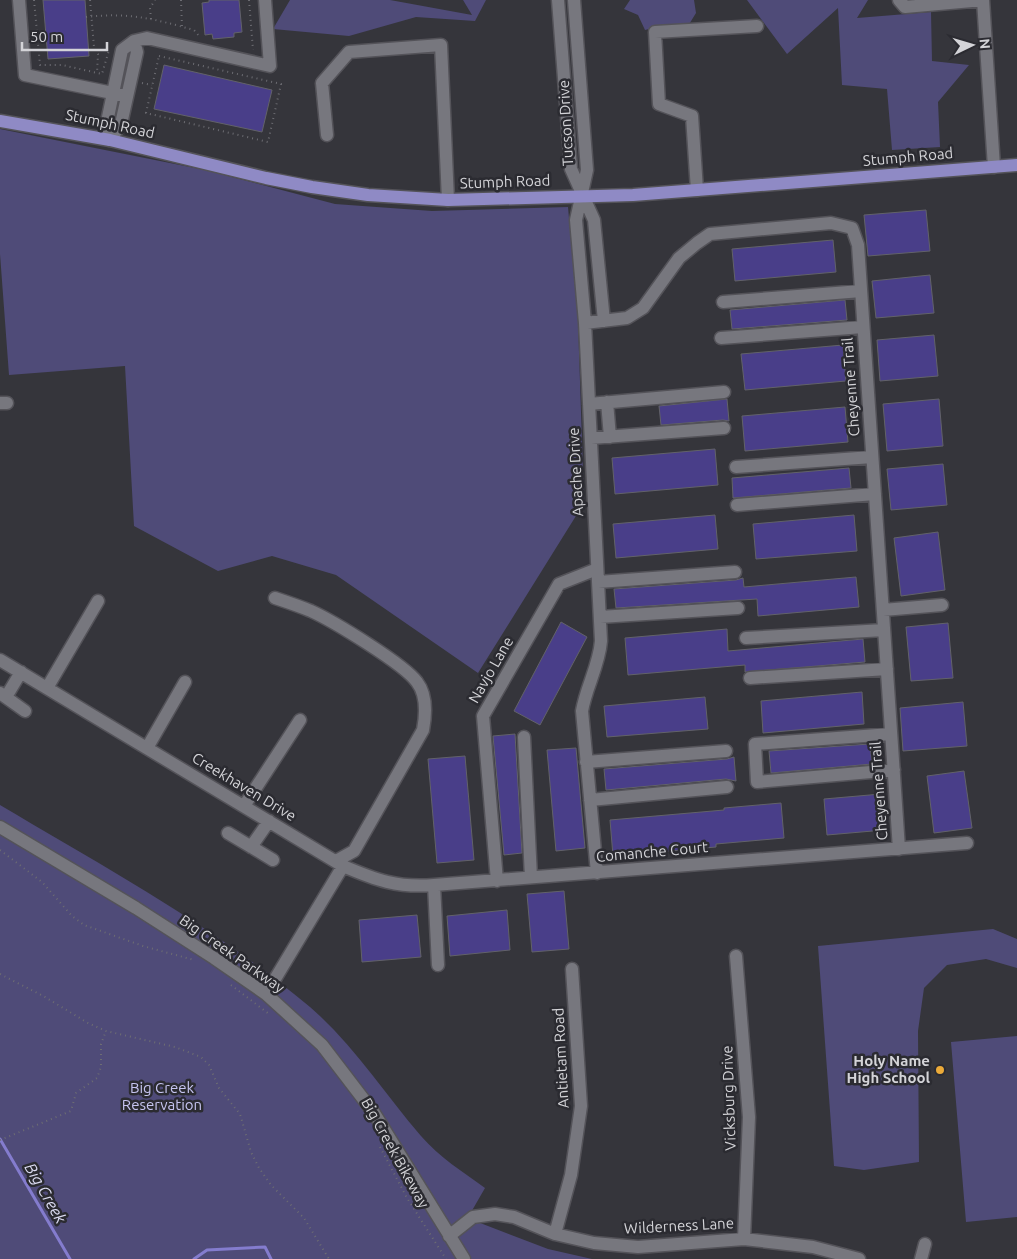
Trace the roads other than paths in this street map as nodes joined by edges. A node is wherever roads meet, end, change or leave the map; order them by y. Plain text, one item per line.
1 (19, 0) edge
2 (265, 0) edge
3 (558, 0) edge
4 (574, 0) edge
5 (899, 0) edge
6 (983, 0) edge
7 (757, 26) dead end
8 (134, 41) junction
9 (113, 93) junction
10 (127, 96) junction
11 (0, 121) edge
12 (327, 135) dead end
13 (110, 140) junction
14 (1017, 165) edge
15 (994, 167) junction
16 (697, 190) junction
17 (581, 196) junction
18 (448, 200) junction
19 (861, 291) junction
20 (723, 302) dead end
21 (604, 321) junction
22 (585, 323) junction
23 (863, 327) junction
24 (721, 338) dead end
25 (724, 392) dead end
26 (607, 402) junction
27 (589, 404) junction
28 (724, 428) dead end
29 (610, 437) junction
30 (591, 438) junction
31 (872, 457) junction
32 (736, 466) dead end
33 (875, 494) junction
34 (737, 505) dead end
35 (598, 569) junction
36 (735, 572) dead end
37 (598, 582) junction
38 (275, 598) dead end
39 (98, 601) dead end
40 (942, 605) dead end
41 (738, 608) dead end
42 (883, 610) junction
43 (600, 617) junction
44 (884, 630) junction
45 (746, 638) dead end
46 (0, 660) edge
47 (887, 670) junction
48 (21, 672) junction
49 (750, 678) dead end
50 (185, 682) dead end
51 (47, 688) junction
52 (3, 695) edge
53 (24, 711) dead end
54 (300, 720) dead end
55 (891, 734) junction
56 (524, 738) dead end
57 (147, 748) junction
58 (726, 751) dead end
59 (586, 762) junction
60 (894, 770) junction
61 (728, 787) dead end
62 (590, 800) junction
63 (244, 806) junction
64 (269, 821) junction
65 (0, 827) edge
66 (228, 833) dead end
67 (967, 843) dead end
68 (251, 847) junction
69 (899, 849) junction
70 (273, 860) dead end
71 (339, 863) junction
72 (597, 873) junction
73 (532, 877) junction
74 (497, 880) junction
75 (434, 885) junction
76 (736, 956) dead end
77 (438, 965) dead end
78 (572, 969) dead end
79 (266, 994) junction
80 (555, 1234) junction
81 (449, 1236) junction
82 (744, 1239) junction
83 (925, 1244) dead end
84 (464, 1259) edge
85 (859, 1259) edge
86 (921, 1259) edge

1 - 9 street
2 - 8 street
3 - 17 street, Tucson Drive
4 - 17 street, Tucson Drive
5 - 6 street
6 - 15 street
7 - 16 street
8 - 9 street
8 - 10 street
9 - 10 street
9 - 13 street
10 - 13 street
11 - 13 main road, Stumph Road
12 - 18 street
13 - 18 main road, Stumph Road
14 - 15 main road, Stumph Road
15 - 16 main road, Stumph Road
16 - 17 main road, Stumph Road
17 - 18 main road, Stumph Road
17 - 21 street
17 - 22 street, Apache Drive
19 - 20 street
19 - 21 street, Cheyenne Trail
19 - 23 street, Cheyenne Trail
21 - 22 street, Cheyenne Trail
22 - 27 street, Apache Drive
23 - 24 street
23 - 31 street, Cheyenne Trail
25 - 26 street
26 - 27 street
26 - 29 street
27 - 30 street, Apache Drive
28 - 29 street
29 - 30 street
30 - 35 street, Apache Drive
31 - 32 street
31 - 33 street, Cheyenne Trail
33 - 34 street
33 - 42 street, Cheyenne Trail
35 - 37 street, Apache Drive
35 - 74 street, Navjo Lane
36 - 37 street
37 - 43 street, Apache Drive
38 - 71 street
39 - 51 street
40 - 42 street
41 - 43 street
42 - 44 street, Cheyenne Trail
43 - 59 street, Apache Drive
44 - 45 street
44 - 47 street, Cheyenne Trail
46 - 48 street, Creekhaven Drive
47 - 49 street
47 - 55 street, Cheyenne Trail
48 - 51 street, Creekhaven Drive
48 - 52 street
50 - 57 street
51 - 57 street, Creekhaven Drive
52 - 53 street
54 - 63 street
55 - 60 street, Cheyenne Trail
55 - 60 street
56 - 73 street
57 - 63 street, Creekhaven Drive
58 - 59 street
59 - 62 street, Apache Drive
60 - 69 street, Cheyenne Trail
61 - 62 street
62 - 72 street, Apache Drive
63 - 64 street, Creekhaven Drive
64 - 68 street
64 - 71 street, Creekhaven Drive
65 - 79 street, Big Creek Parkway
66 - 68 street
67 - 69 street, Comanche Court
68 - 70 street
69 - 72 street, Comanche Court
71 - 75 street, Comanche Court
71 - 79 street
72 - 73 street, Comanche Court
73 - 74 street, Comanche Court
74 - 75 street, Comanche Court
75 - 77 street
76 - 82 street, Vicksburg Drive
78 - 80 street, Antietam Road
79 - 81 street, Big Creek Parkway
80 - 81 street, Wilderness Lane
80 - 82 street, Wilderness Lane
81 - 84 street, Big Creek Parkway
82 - 85 street, Wilderness Lane
83 - 86 street

